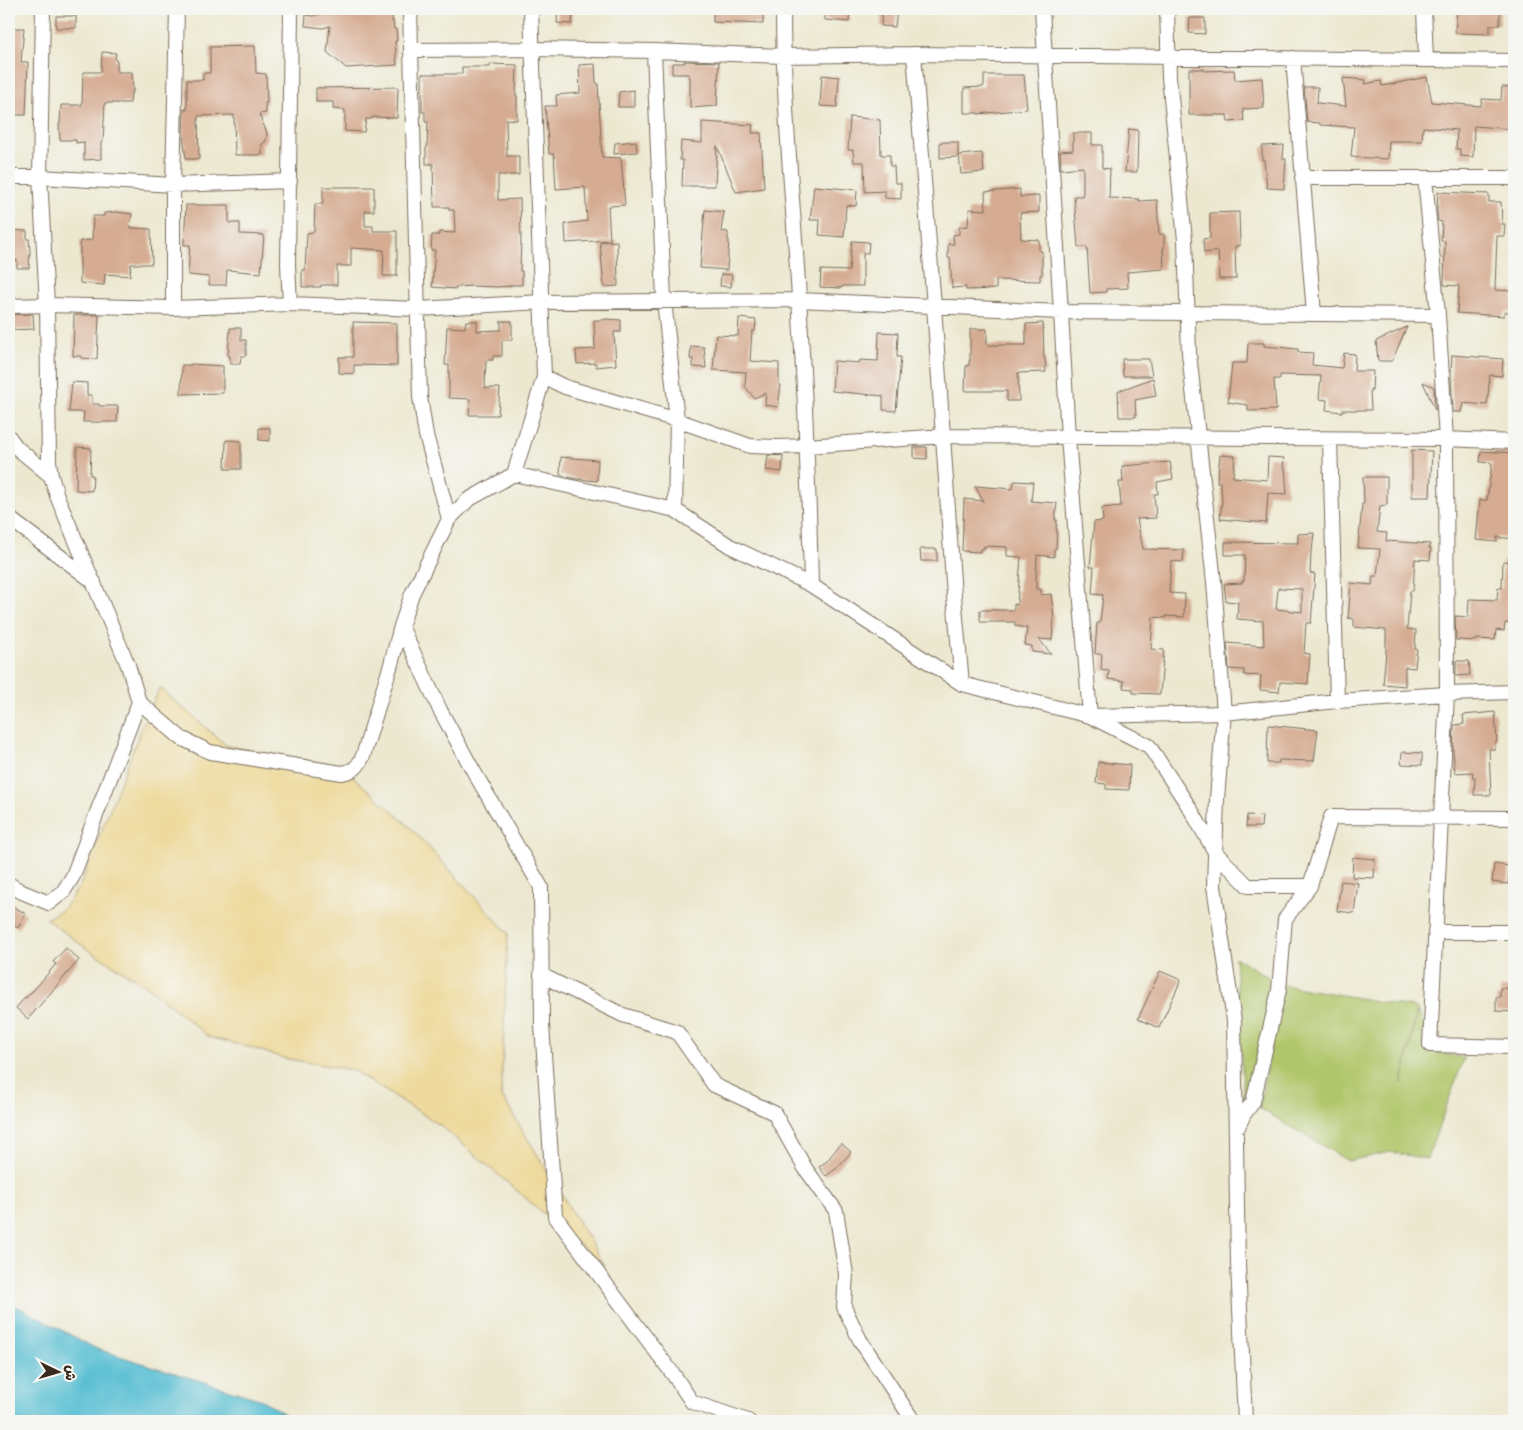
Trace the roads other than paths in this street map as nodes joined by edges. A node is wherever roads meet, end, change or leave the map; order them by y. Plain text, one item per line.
1 (43, 9) edge
2 (177, 9) edge
3 (291, 9) edge
4 (410, 9) edge
5 (531, 9) edge
6 (783, 9) edge
7 (1042, 9) edge
8 (1166, 9) edge
9 (1424, 9) edge
10 (532, 49) junction
11 (411, 50) junction
12 (654, 50) junction
13 (914, 54) junction
14 (1044, 55) junction
15 (783, 56) junction
16 (1168, 56) junction
17 (1293, 58) junction
18 (1426, 60) junction
19 (1514, 61) edge
20 (9, 177) edge
21 (40, 177) junction
22 (1302, 178) junction
23 (1425, 178) junction
24 (1514, 178) edge
25 (290, 181) junction
26 (173, 185) junction
27 (664, 300) junction
28 (799, 300) junction
29 (542, 302) junction
30 (290, 304) junction
31 (47, 305) junction
32 (9, 306) edge
33 (934, 306) junction
34 (173, 308) junction
35 (418, 309) junction
36 (1061, 312) junction
37 (1187, 313) junction
38 (1314, 314) junction
39 (1438, 316) junction
40 (544, 377) junction
41 (677, 420) junction
42 (943, 436) junction
43 (9, 437) edge
44 (1198, 437) junction
45 (1068, 438) junction
46 (1330, 439) junction
47 (1446, 439) junction
48 (1514, 442) edge
49 (807, 446) junction
50 (514, 474) junction
51 (51, 476) junction
52 (675, 510) junction
53 (9, 518) edge
54 (449, 519) junction
55 (94, 583) junction
56 (812, 585) junction
57 (401, 626) junction
58 (962, 684) junction
59 (1514, 692) edge
60 (1447, 694) junction
61 (1338, 701) junction
62 (140, 702) junction
63 (1224, 713) junction
64 (1090, 716) junction
65 (1441, 817) junction
66 (1514, 818) edge
67 (1215, 852) junction
68 (9, 884) edge
69 (1310, 886) junction
70 (1435, 932) junction
71 (1514, 932) edge
72 (541, 975) junction
73 (1514, 1047) edge
74 (1236, 1131) junction
75 (748, 1421) edge
76 (915, 1421) edge
77 (1245, 1421) edge

1 - 21 street
2 - 26 street
3 - 25 street
4 - 11 street
5 - 10 street
6 - 15 street
7 - 14 street
8 - 16 street
9 - 18 street
10 - 11 street
10 - 12 street
10 - 29 street
11 - 35 street
12 - 15 street
12 - 27 street
13 - 14 street
13 - 15 street
13 - 33 street
14 - 16 street
14 - 36 street
15 - 28 street
16 - 17 street
16 - 37 street
17 - 18 street
17 - 22 street
18 - 19 street
20 - 21 street
21 - 26 street
21 - 31 street
22 - 23 street
22 - 38 street
23 - 24 street
23 - 39 street
25 - 26 street
25 - 30 street
26 - 34 street
27 - 28 street
27 - 29 street
27 - 41 street
28 - 33 street
28 - 49 street
29 - 35 street
29 - 40 street
30 - 34 street
30 - 35 street
31 - 32 street
31 - 34 street
31 - 51 street
33 - 36 street
33 - 42 street
35 - 54 street
36 - 37 street
36 - 45 street
37 - 38 street
37 - 44 street
38 - 39 street
39 - 47 street
40 - 41 street
40 - 50 street
41 - 49 street
41 - 52 street
42 - 45 street
42 - 49 street
42 - 58 street
43 - 51 street
44 - 45 street
44 - 46 street
44 - 63 street
45 - 64 street
46 - 47 street
46 - 61 street
47 - 48 street
47 - 60 street
49 - 56 street
50 - 52 street
50 - 54 street
51 - 55 street
52 - 56 street
53 - 55 street
54 - 57 street
55 - 62 street
56 - 58 street
57 - 62 street
57 - 72 street
58 - 64 street
59 - 60 street
60 - 61 street
60 - 65 street
61 - 63 street
62 - 68 street
63 - 64 street
63 - 67 street
64 - 67 street
65 - 66 street
65 - 69 street
65 - 70 street
67 - 69 street
67 - 74 street
69 - 74 street
70 - 71 street
70 - 73 street
72 - 75 street
72 - 76 street
74 - 77 street

